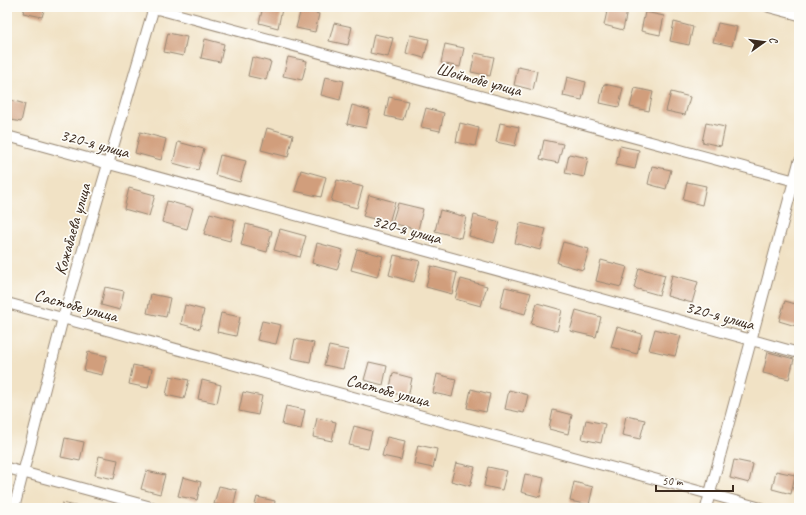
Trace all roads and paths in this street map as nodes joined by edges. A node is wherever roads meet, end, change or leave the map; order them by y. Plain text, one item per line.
1 (152, 7) edge
2 (769, 7) edge
3 (799, 15) edge
4 (7, 136) edge
5 (799, 162) edge
6 (108, 163) junction
7 (797, 181) edge
8 (7, 303) edge
9 (63, 318) junction
10 (751, 340) junction
11 (799, 353) edge
12 (7, 468) edge
13 (22, 472) junction
14 (709, 494) junction
15 (14, 508) edge
16 (155, 508) edge
17 (706, 508) edge
18 (761, 508) edge

1 - 6 street, Кожабаева улица
1 - 7 street, Шойтобе улица
2 - 3 street
4 - 6 street, 320-я улица
5 - 7 street
6 - 9 street, Кожабаева улица
6 - 10 street, 320-я улица
7 - 10 street
8 - 9 street, Састобе улица
9 - 13 street, Кожабаева улица
9 - 14 street, Састобе улица
10 - 11 street, 320-я улица
10 - 14 street
12 - 13 street
13 - 15 street, Кожабаева улица
13 - 16 street
14 - 17 street
14 - 18 street, Састобе улица

